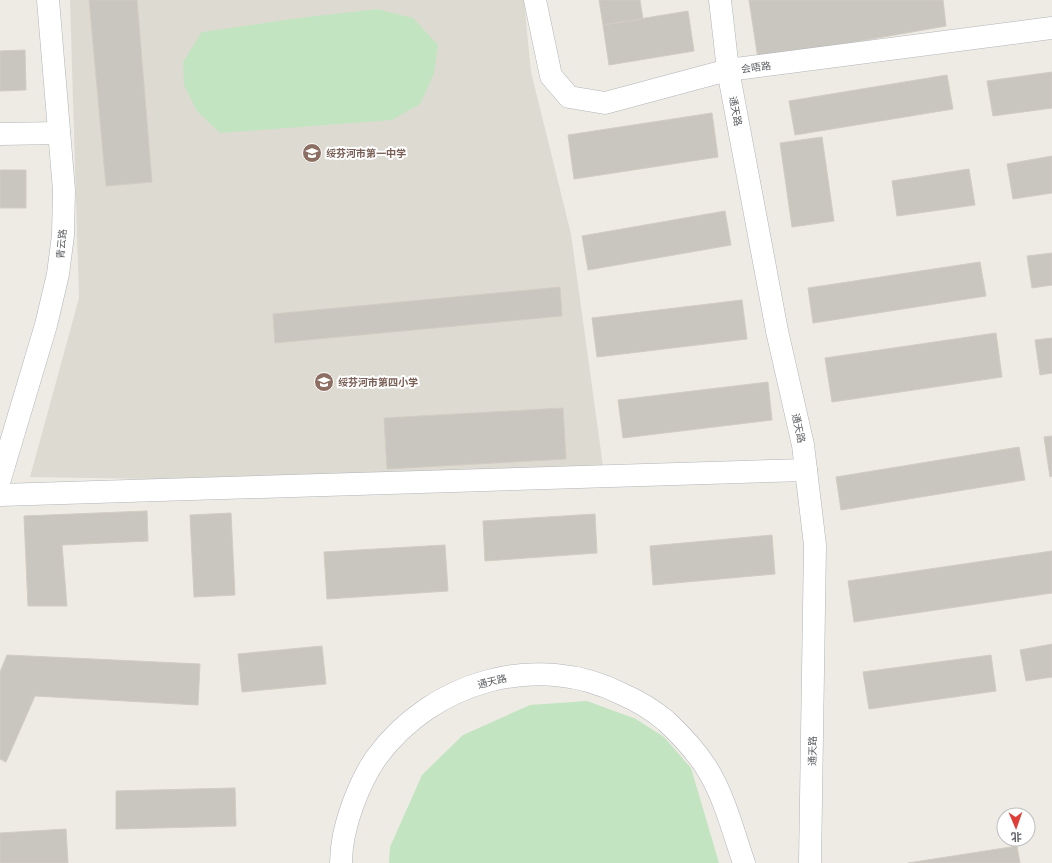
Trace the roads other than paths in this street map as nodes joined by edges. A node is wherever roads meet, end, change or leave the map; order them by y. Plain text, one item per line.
1 (48, 0) edge
2 (535, 0) edge
3 (720, 0) edge
4 (1052, 28) edge
5 (728, 70) junction
6 (59, 133) junction
7 (0, 134) edge
8 (806, 470) junction
9 (0, 480) edge
10 (0, 495) edge
11 (341, 863) edge
12 (744, 863) edge
13 (810, 863) edge

1 - 6 main road, 青云路
2 - 5 main road, 会晤路
3 - 5 main road, 通天路
4 - 5 main road, 会晤路
5 - 8 main road, 通天路
6 - 7 main road
6 - 9 main road, 青云路
8 - 10 main road
8 - 13 main road, 通天路
11 - 12 main road, 通天路

